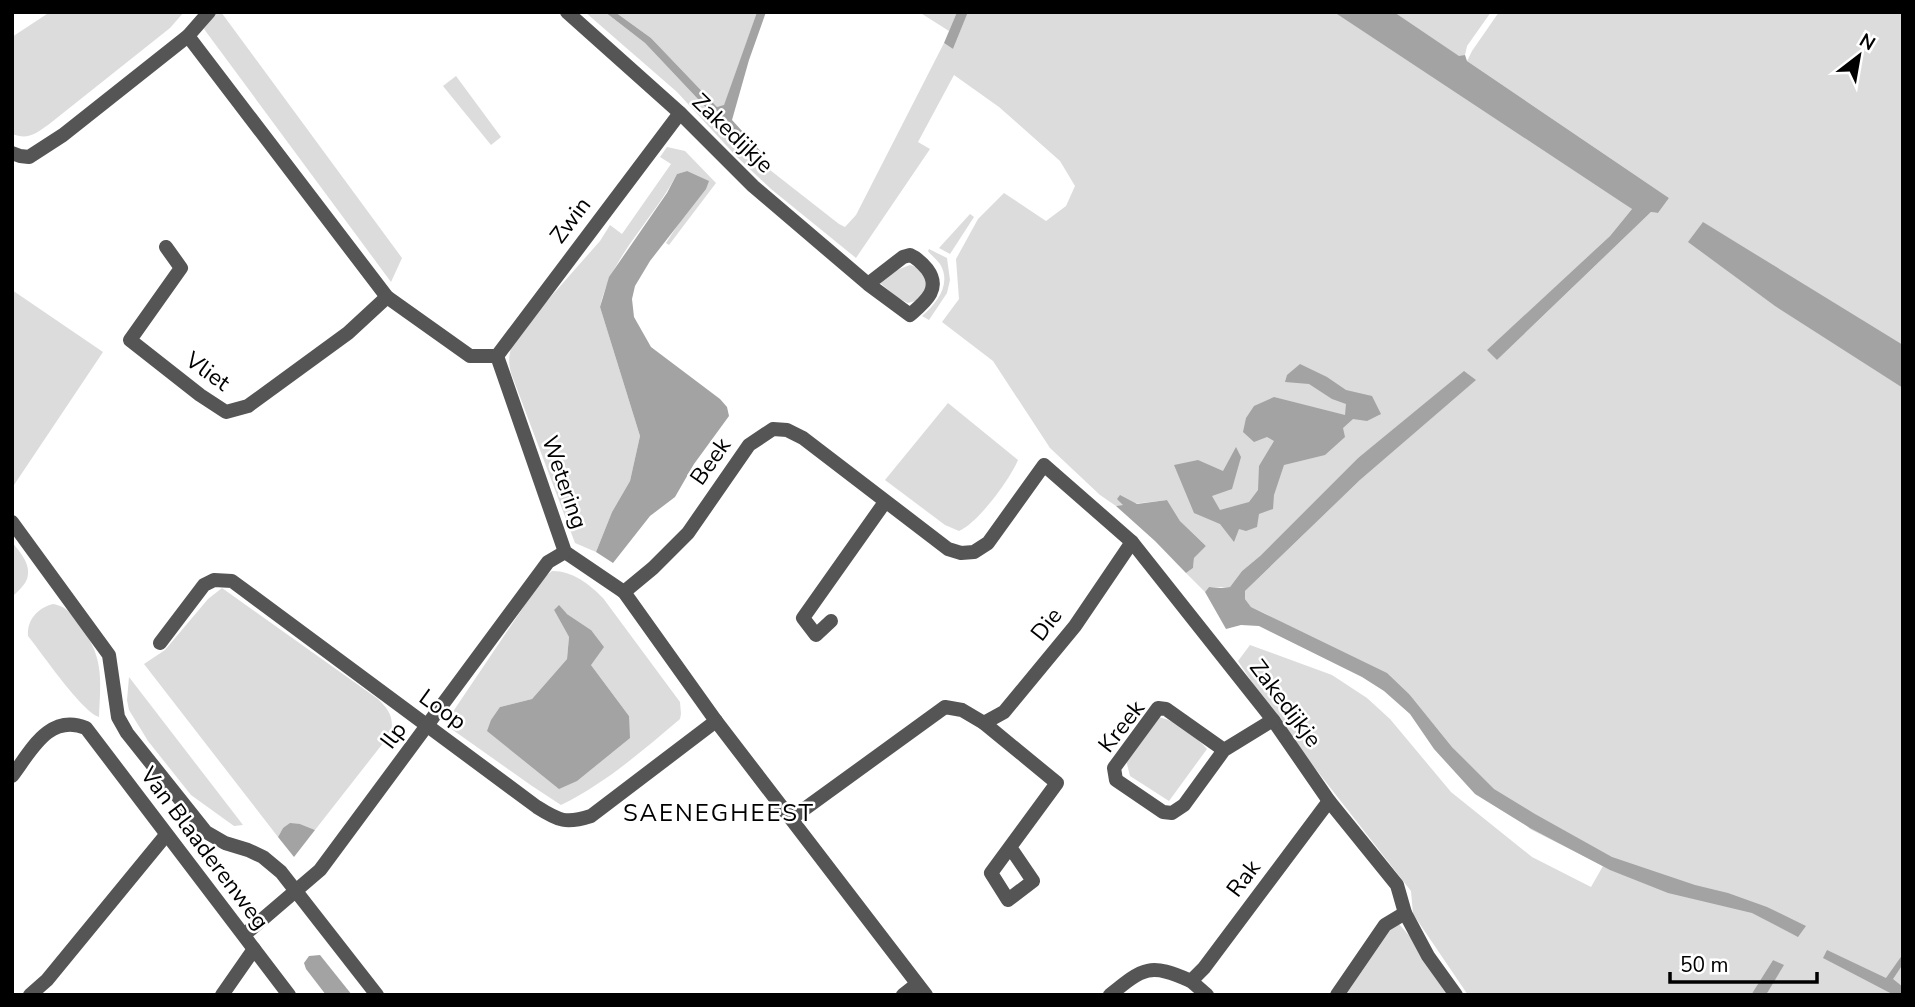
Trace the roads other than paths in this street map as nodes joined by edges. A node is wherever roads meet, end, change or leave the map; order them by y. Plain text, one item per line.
1 (209, 12) edge
2 (567, 12) edge
3 (188, 36) junction
4 (680, 113) junction
5 (12, 153) edge
6 (166, 247) dead end
7 (868, 284) junction
8 (387, 297) junction
9 (497, 356) junction
10 (1044, 465) joint
11 (885, 502) junction
12 (12, 522) edge
13 (1132, 542) junction
14 (565, 552) junction
15 (624, 592) junction
16 (831, 621) dead end
17 (160, 643) dead end
18 (1273, 720) junction
19 (716, 721) junction
20 (984, 723) junction
21 (428, 726) junction
22 (1224, 750) junction
23 (12, 776) edge
24 (1329, 801) junction
25 (792, 818) junction
26 (166, 835) junction
27 (1010, 848) dead end
28 (296, 891) junction
29 (1405, 913) junction
30 (244, 935) junction
31 (254, 949) junction
32 (1191, 981) junction
33 (921, 989) edge
34 (30, 995) edge
35 (222, 995) edge
36 (289, 995) edge
37 (377, 995) edge
38 (903, 995) edge
39 (1110, 995) edge
40 (1206, 995) edge
41 (1337, 995) edge
42 (1456, 995) edge

1 - 3 street
2 - 4 street, Zakedijkje
3 - 5 street
3 - 8 street
4 - 7 street, Zakedijkje
4 - 9 street, Zwin
6 - 8 street, Vliet
7 - 7 street, Zakedijkje
8 - 9 street
9 - 14 street, Wetering
10 - 11 street, Beek
10 - 13 street, Zakedijkje
11 - 15 street, Beek
11 - 16 street
12 - 28 street, Van Blaaderenweg
13 - 18 street, Zakedijkje
13 - 20 street, Die
14 - 15 street, Wetering
14 - 21 street, Ilp
15 - 19 street, Wetering
17 - 21 street, Loop
18 - 22 street, Kreek
18 - 24 street, Zakedijkje
19 - 21 street, Loop
19 - 25 street, Wetering
20 - 25 street
20 - 27 street
21 - 28 street, Ilp
22 - 22 street, Kreek
23 - 26 street, Van Blaaderenweg
24 - 29 street, Zakedijkje
24 - 32 street, Rak
25 - 33 street, Wetering
26 - 30 street, Van Blaaderenweg
26 - 34 street
28 - 30 street, Ilp
28 - 37 street, Van Blaaderenweg
29 - 41 street
29 - 42 street, Zakedijkje
30 - 31 street, Van Blaaderenweg
31 - 35 street
31 - 36 street, Van Blaaderenweg
32 - 39 street
32 - 40 street
33 - 38 street

